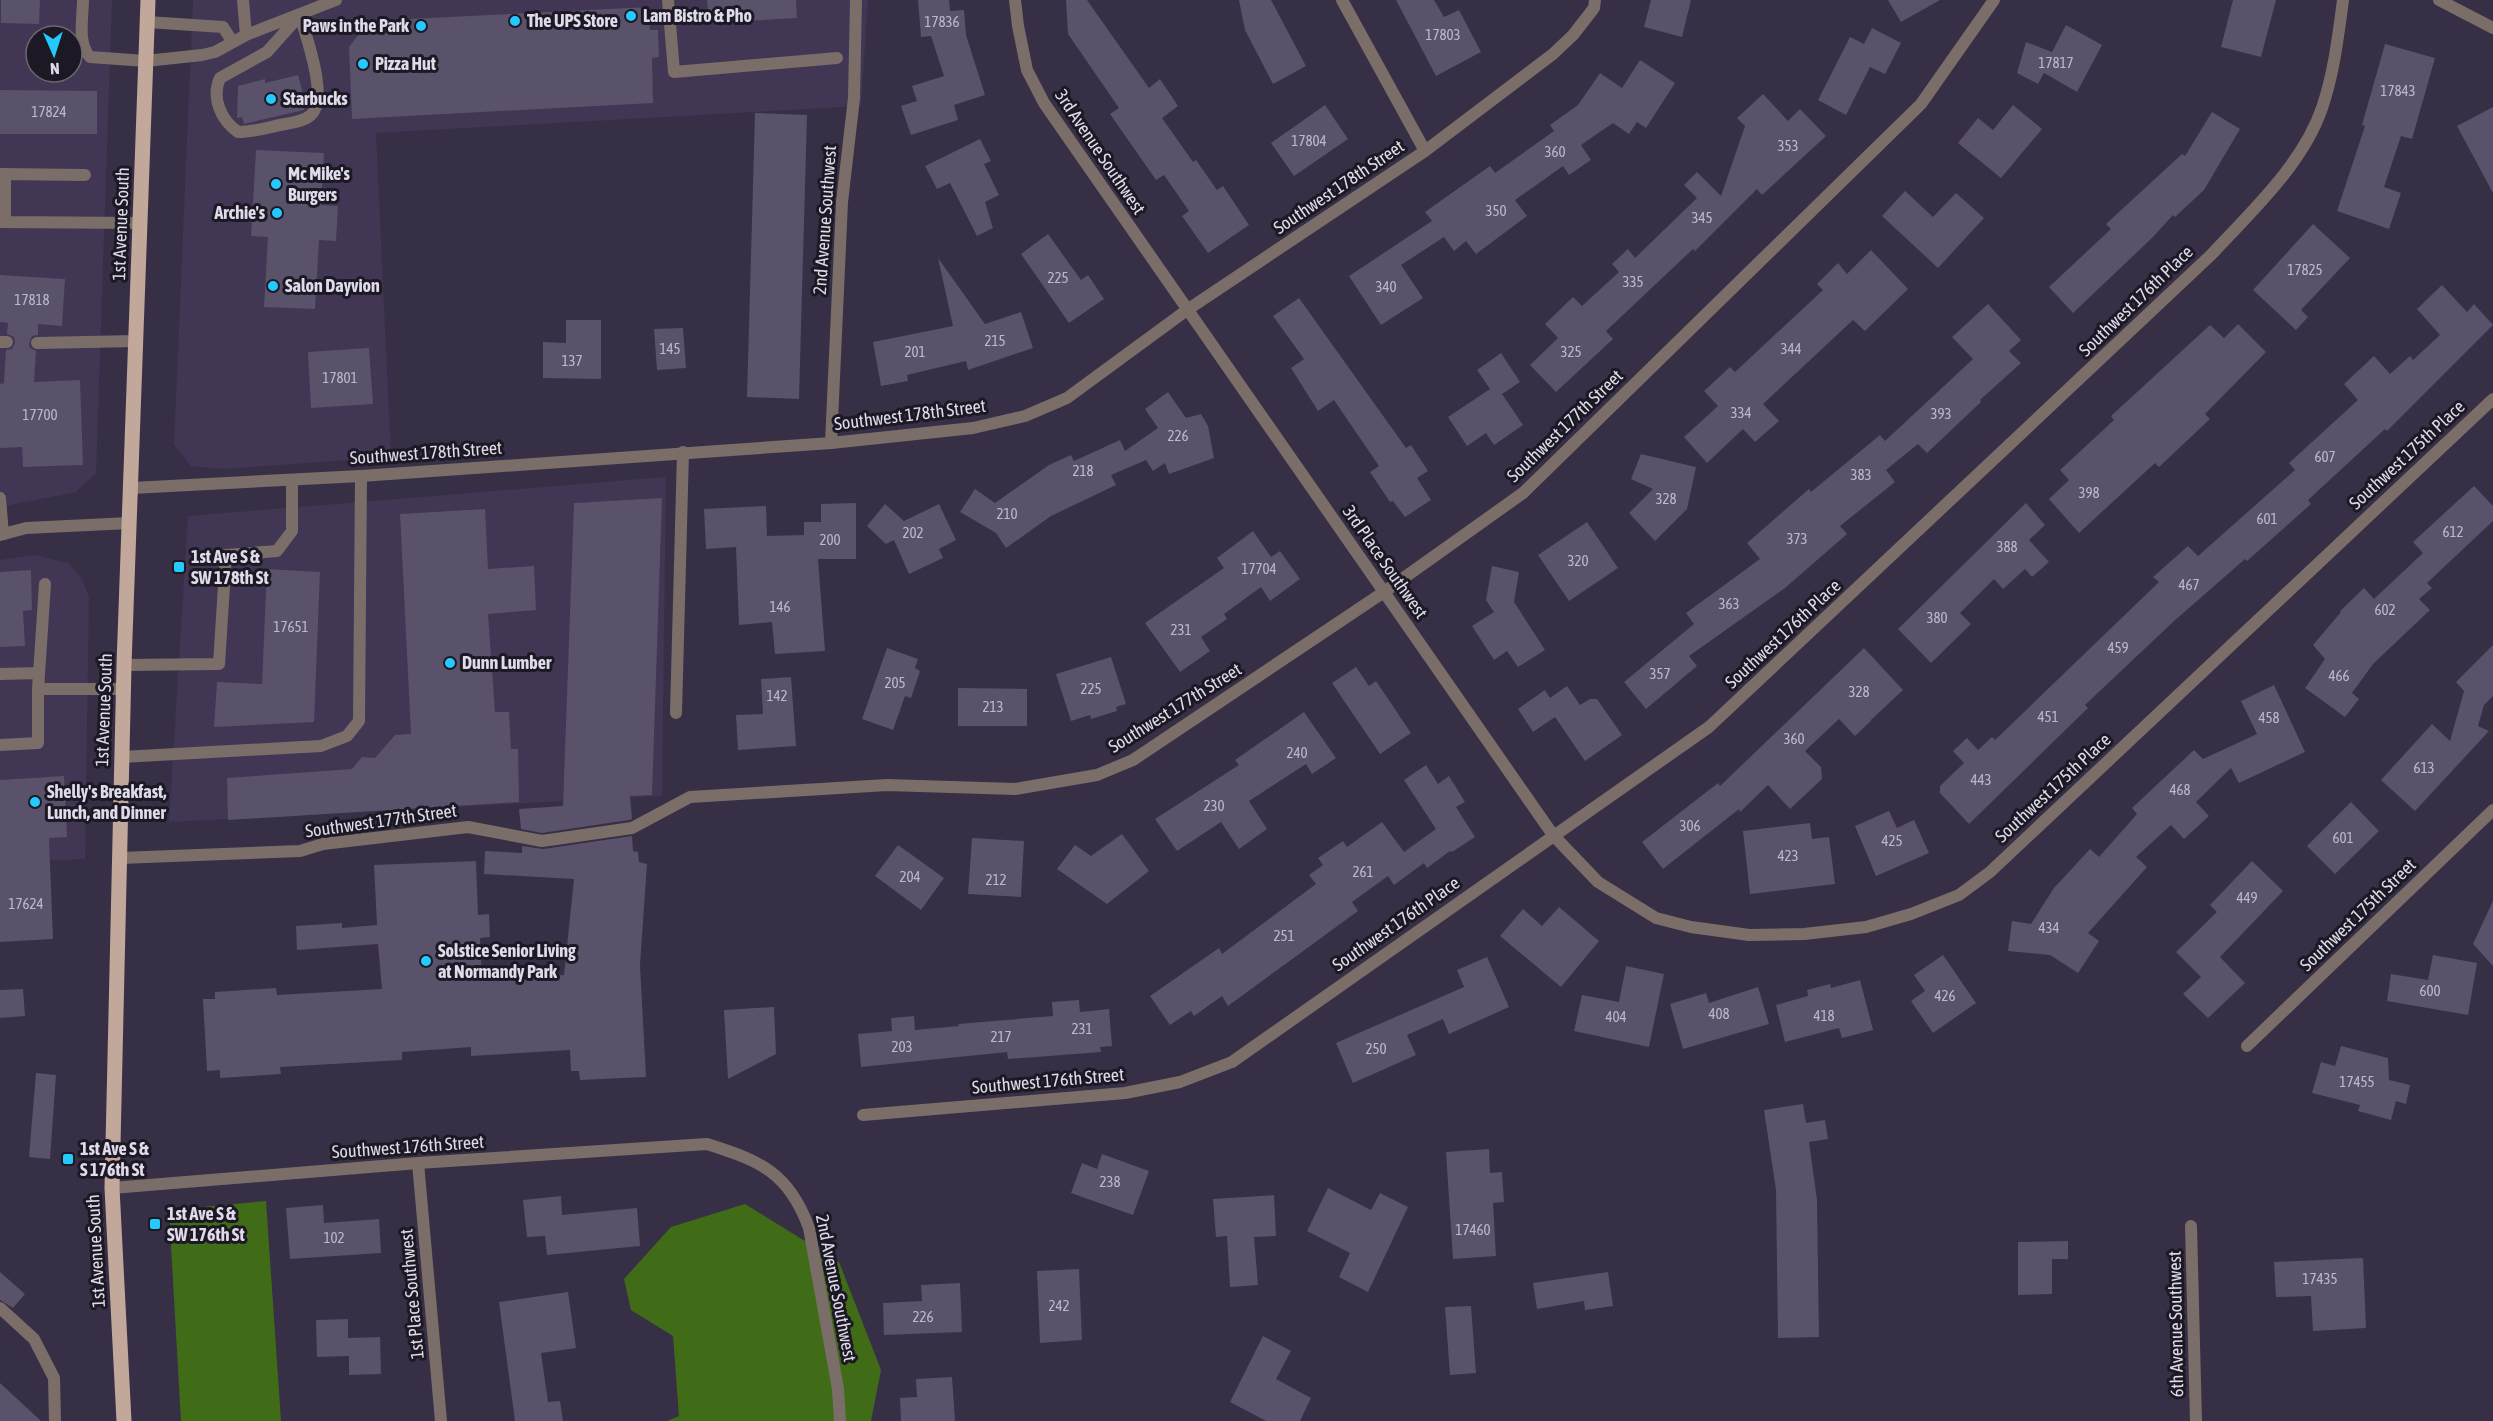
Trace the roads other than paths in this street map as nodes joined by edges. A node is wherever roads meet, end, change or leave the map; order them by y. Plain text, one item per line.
1 (83, 0) edge
2 (148, 0) edge
3 (243, 0) edge
4 (336, 0) edge
5 (668, 0) edge
6 (856, 0) edge
7 (1015, 0) edge
8 (1342, 0) edge
9 (1994, 0) edge
10 (2343, 0) edge
11 (2439, 0) edge
12 (1595, 4) edge
13 (300, 15) junction
14 (147, 22) junction
15 (2493, 28) edge
16 (246, 35) junction
17 (232, 41) junction
18 (837, 58) dead end
19 (146, 61) junction
20 (1425, 151) junction
21 (3, 174) edge
22 (85, 175) dead end
23 (2, 222) edge
24 (140, 223) junction
25 (1188, 310) junction
26 (136, 341) junction
27 (37, 343) dead end
28 (2493, 399) edge
29 (831, 442) junction
30 (682, 452) junction
31 (361, 476) junction
32 (292, 480) junction
33 (132, 488) junction
34 (0, 498) edge
35 (130, 523) junction
36 (2, 534) edge
37 (45, 584) dead end
38 (1384, 592) junction
39 (124, 665) junction
40 (39, 673) junction
41 (0, 674) edge
42 (38, 689) junction
43 (124, 689) junction
44 (676, 713) dead end
45 (0, 745) edge
46 (122, 757) junction
47 (2493, 810) edge
48 (1553, 835) junction
49 (120, 858) junction
50 (2247, 1046) dead end
51 (1232, 1062) joint
52 (863, 1115) dead end
53 (707, 1144) joint
54 (418, 1163) junction
55 (112, 1188) junction
56 (2192, 1226) dead end
57 (0, 1308) edge
58 (56, 1421) edge
59 (124, 1421) edge
60 (441, 1421) edge
61 (840, 1421) edge
62 (2196, 1421) edge

1 - 19 street
2 - 14 main road, 1st Avenue South
3 - 16 street
4 - 13 street
5 - 18 street
6 - 29 street, 2nd Avenue Southwest
7 - 25 street, 3rd Avenue Southwest
8 - 20 street
9 - 38 street, Southwest 177th Street
10 - 48 street, Southwest 176th Place
11 - 15 street
12 - 20 street, Southwest 178th Street
13 - 13 street
13 - 16 street
14 - 17 street
14 - 19 main road, 1st Avenue South
16 - 17 street
17 - 19 street
19 - 24 main road, 1st Avenue South
20 - 25 street, Southwest 178th Street
21 - 22 street
21 - 23 street
23 - 24 street
24 - 26 main road, 1st Avenue South
25 - 29 street, Southwest 178th Street
25 - 38 street, 3rd Place Southwest
26 - 27 street
26 - 33 main road, 1st Avenue South
28 - 48 street, Southwest 175th Place
29 - 30 street, Southwest 178th Street
30 - 31 street, Southwest 178th Street
30 - 44 street
31 - 32 street, Southwest 178th Street
31 - 46 street
32 - 33 street, Southwest 178th Street
32 - 39 street
33 - 35 main road, 1st Avenue South
34 - 36 street
35 - 36 street
35 - 39 main road, 1st Avenue South
37 - 40 street
38 - 48 street, 3rd Place Southwest
38 - 49 street, Southwest 177th Street
39 - 43 main road, 1st Avenue South
40 - 41 street
40 - 42 street
42 - 43 street
42 - 45 street
43 - 46 main road, 1st Avenue South
46 - 49 main road, 1st Avenue South
47 - 50 street, Southwest 175th Street
48 - 51 street, Southwest 176th Place
49 - 55 main road, 1st Avenue South
51 - 52 street, Southwest 176th Street
53 - 54 street, Southwest 176th Street
53 - 61 street, 2nd Avenue Southwest
54 - 55 street, Southwest 176th Street
54 - 60 street, 1st Place Southwest
55 - 59 main road, 1st Avenue South
56 - 62 street, 6th Avenue Southwest
57 - 58 street

